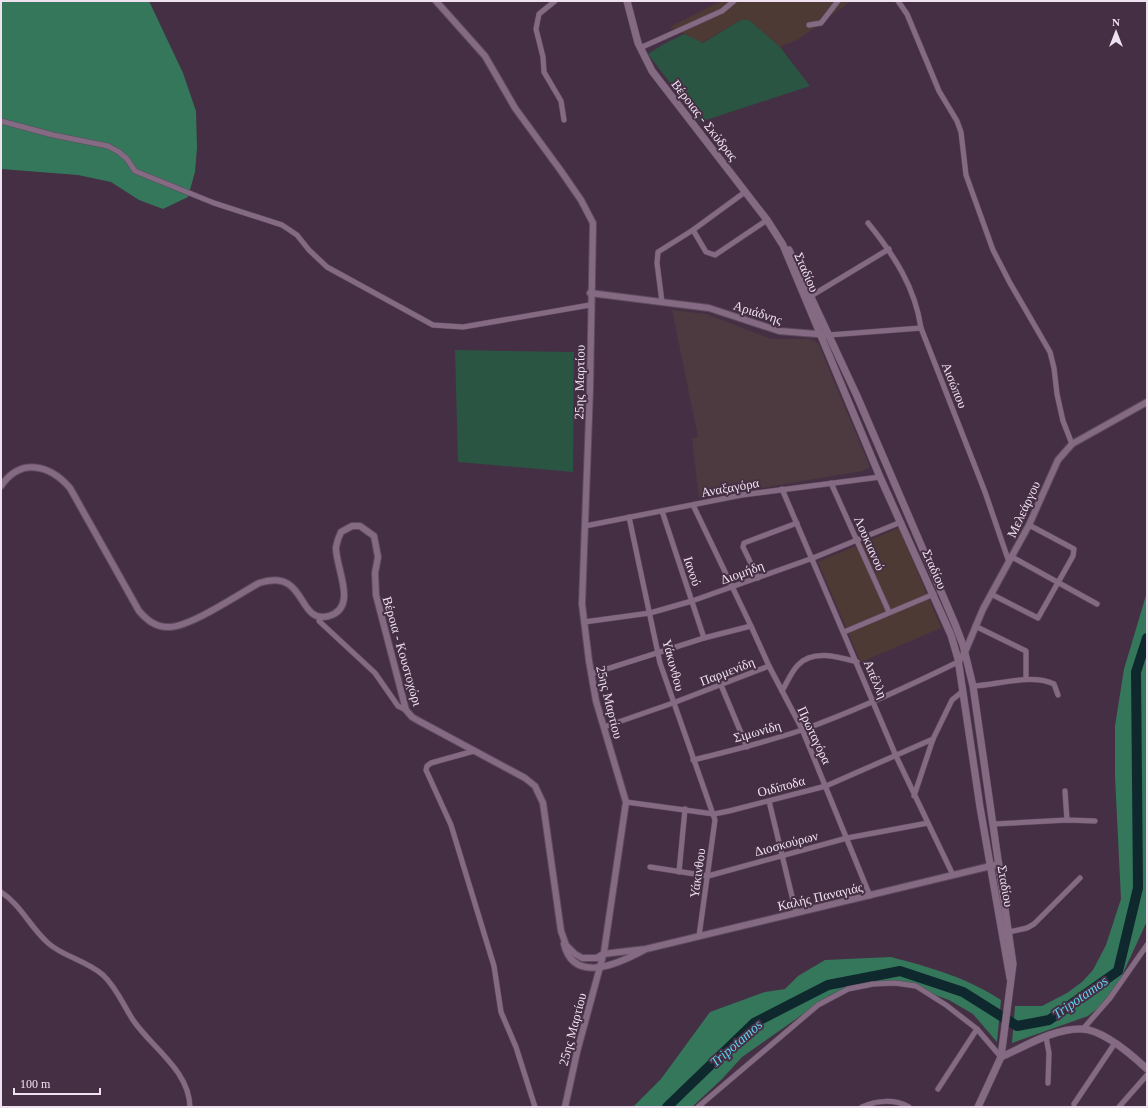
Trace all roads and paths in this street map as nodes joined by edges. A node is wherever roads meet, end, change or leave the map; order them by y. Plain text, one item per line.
1 (436, 1) edge
2 (555, 1) edge
3 (627, 1) edge
4 (734, 1) edge
5 (838, 1) edge
6 (898, 1) edge
7 (809, 25) dead end
8 (640, 48) junction
9 (564, 120) dead end
10 (1, 121) edge
11 (745, 192) junction
12 (768, 220) junction
13 (868, 223) dead end
14 (693, 230) junction
15 (783, 245) junction
16 (889, 249) junction
17 (590, 293) junction
18 (811, 296) junction
19 (662, 302) junction
20 (590, 305) junction
21 (921, 328) junction
22 (820, 335) junction
23 (829, 336) junction
24 (1147, 402) edge
25 (1072, 444) junction
26 (880, 477) junction
27 (831, 483) junction
28 (1, 486) edge
29 (782, 489) junction
30 (693, 504) junction
31 (662, 510) junction
32 (629, 517) junction
33 (901, 522) junction
34 (797, 523) junction
35 (1029, 525) junction
36 (585, 526) junction
37 (856, 539) junction
38 (813, 558) junction
39 (1011, 560) junction
40 (758, 578) junction
41 (1057, 583) junction
42 (732, 588) junction
43 (934, 594) junction
44 (991, 594) junction
45 (692, 601) junction
46 (1097, 604) dead end
47 (889, 612) junction
48 (650, 613) junction
49 (322, 617) junction
50 (584, 622) junction
51 (751, 626) junction
52 (975, 626) junction
53 (844, 632) junction
54 (704, 638) junction
55 (657, 652) junction
56 (965, 652) junction
57 (857, 662) junction
58 (958, 662) junction
59 (769, 666) junction
60 (591, 674) junction
61 (1026, 680) junction
62 (721, 685) junction
63 (973, 686) junction
64 (782, 691) junction
65 (963, 691) junction
66 (1058, 695) dead end
67 (873, 700) junction
68 (673, 703) junction
69 (406, 710) junction
70 (604, 727) junction
71 (802, 729) junction
72 (933, 739) junction
73 (747, 747) junction
74 (474, 751) junction
75 (896, 756) junction
76 (693, 760) junction
77 (826, 786) junction
78 (1065, 790) dead end
79 (914, 796) junction
80 (769, 801) junction
81 (626, 802) junction
82 (685, 809) junction
83 (714, 814) junction
84 (1067, 820) junction
85 (1096, 821) dead end
86 (928, 823) junction
87 (994, 824) junction
88 (847, 838) junction
89 (783, 856) junction
90 (999, 864) junction
91 (991, 866) junction
92 (650, 868) dead end
93 (679, 872) junction
94 (952, 875) junction
95 (708, 876) junction
96 (1080, 878) dead end
97 (1, 892) edge
98 (870, 896) junction
99 (796, 913) junction
100 (1009, 932) junction
101 (699, 936) junction
102 (563, 938) junction
103 (1147, 945) edge
104 (646, 949) junction
105 (603, 954) junction
106 (601, 968) junction
107 (1010, 978) junction
108 (977, 1029) junction
109 (1083, 1029) junction
110 (1046, 1037) junction
111 (1115, 1043) junction
112 (1001, 1057) junction
113 (1147, 1069) edge
114 (1147, 1075) edge
115 (1048, 1084) dead end
116 (938, 1089) dead end
117 (1074, 1104) dead end
118 (190, 1107) edge
119 (535, 1107) edge
120 (565, 1107) edge
121 (698, 1107) edge
122 (862, 1107) edge
123 (909, 1107) edge
124 (978, 1107) edge
125 (1119, 1107) edge

1 - 17 street, 25ης Μαρτίου
2 - 9 street
3 - 8 main road, Βέροιας - Σκύδρας
4 - 8 street
5 - 7 street
6 - 25 street
8 - 11 main road, Βέροιας - Σκύδρας
10 - 20 street
11 - 12 main road, Βέροιας - Σκύδρας
11 - 14 street
12 - 14 street
12 - 15 main road, Βέροιας - Σκύδρας
13 - 16 street, Αισώπου
14 - 19 street
15 - 18 main road, Σταδίου
15 - 22 main road, Σταδίου
16 - 18 street
16 - 21 street, Αισώπου
17 - 19 street, Αριάδνης
17 - 20 street, 25ης Μαρτίου
18 - 23 main road, Σταδίου
19 - 22 street, Αριάδνης
20 - 36 street, 25ης Μαρτίου
21 - 23 street, Αριάδνης
21 - 39 street, Αισώπου
22 - 23 street, Αριάδνης
22 - 26 main road, Σταδίου
23 - 56 main road, Σταδίου
24 - 25 street, Μελεάργου
25 - 35 street, Μελεάργου
26 - 27 street, Αναξαγόρα
26 - 33 main road, Σταδίου
27 - 29 street, Αναξαγόρα
27 - 37 street, Λουκιανού
28 - 49 street
29 - 30 street, Αναξαγόρα
29 - 34 street, Απέλλη
30 - 31 street, Αναξαγόρα
30 - 42 street, Πρωταγόρα
31 - 32 street, Αναξαγόρα
31 - 45 street, Ιανού
32 - 36 street, Αναξαγόρα
32 - 48 street, Υάκυνθου
33 - 37 street, Διομήδη
33 - 43 main road, Σταδίου
34 - 38 street, Απέλλη
34 - 40 street
35 - 39 street, Μελεάργου
35 - 41 street
36 - 50 street, 25ης Μαρτίου
37 - 38 street, Διομήδη
37 - 47 street, Λουκιανού
38 - 40 street, Διομήδη
38 - 53 street, Απέλλη
39 - 41 street
39 - 44 street, Μελεάργου
40 - 42 street, Διομήδη
41 - 44 street
41 - 46 street
42 - 45 street, Διομήδη
42 - 51 street, Πρωταγόρα
43 - 47 street
43 - 58 main road, Σταδίου
44 - 52 street, Μελεάργου
45 - 48 street, Διομήδη
45 - 54 street, Ιανού
47 - 53 street
48 - 50 street, Διομήδη
48 - 55 street, Υάκυνθου
49 - 69 street
49 - 69 street, Βέροια - Κουστοχώρι
50 - 60 street, 25ης Μαρτίου
51 - 54 street
51 - 59 street, Πρωταγόρα
52 - 56 street, Μελεάργου
52 - 61 street
53 - 57 street, Απέλλη
54 - 55 street
55 - 60 street
55 - 68 street, Υάκυνθου
56 - 58 street, Μελεάργου
56 - 63 main road, Σταδίου
57 - 64 street
57 - 67 street, Απέλλη
58 - 65 main road, Σταδίου
58 - 67 street, Σιμωνίδη
59 - 62 street, Παρμενίδη
59 - 64 street, Πρωταγόρα
60 - 70 street, 25ης Μαρτίου
61 - 63 street
61 - 66 street
62 - 68 street, Παρμενίδη
62 - 73 street
63 - 87 main road, Σταδίου
64 - 71 street, Πρωταγόρα
65 - 72 street
65 - 91 main road, Σταδίου
67 - 71 street, Σιμωνίδη
67 - 75 street, Απέλλη
68 - 70 street, Παρμενίδη
68 - 76 street, Υάκυνθου
69 - 74 street, Βέροια - Κουστοχώρι
70 - 81 street, 25ης Μαρτίου
71 - 73 street, Σιμωνίδη
71 - 77 street, Πρωταγόρα
72 - 75 street, Οιδίποδα
72 - 79 street
73 - 76 street, Σιμωνίδη
74 - 102 street, Βέροια - Κουστοχώρι
74 - 119 street
75 - 77 street, Οιδίποδα
75 - 79 street, Απέλλη
76 - 83 street, Υάκυνθου
77 - 80 street, Οιδίποδα
77 - 88 street, Πρωταγόρα
78 - 84 street
79 - 86 street, Απέλλη
80 - 83 street, Οιδίποδα
80 - 89 street
81 - 82 street, Οιδίποδα
81 - 105 street, 25ης Μαρτίου
82 - 83 street, Οιδίποδα
82 - 93 street
83 - 95 street, Υάκινθου
84 - 85 street
84 - 87 street
86 - 88 street, Διοσκούρων
86 - 94 street, Απέλλη
87 - 90 main road, Σταδίου
88 - 89 street, Διοσκούρων
88 - 98 street, Πρωταγόρα
89 - 95 street, Διοσκούρων
89 - 99 street
90 - 91 street, Καλής Παναγιάς
90 - 100 main road, Σταδίου
91 - 94 street, Καλής Παναγιάς
91 - 107 main road, Σταδίου
92 - 93 street, Διοσκούρων
93 - 95 street, Διοσκούρων
94 - 98 street, Καλής Παναγιάς
95 - 101 street, Υάκινθου
96 - 100 street
97 - 118 street
98 - 99 street, Καλής Παναγιάς
99 - 101 street, Καλής Παναγιάς
100 - 107 main road, Σταδίου
101 - 104 street, Καλής Παναγιάς
102 - 105 street, Βέροια - Κουστοχώρι
102 - 106 street, Βέροια - Κουστοχώρι
103 - 109 street
104 - 105 street, Καλής Παναγιάς
104 - 106 street, Καλής Παναγιάς
105 - 106 street, 25ης Μαρτίου
106 - 120 street, 25ης Μαρτίου
107 - 112 main road, Σταδίου
108 - 112 street
108 - 116 street
108 - 121 street
109 - 110 main road
109 - 111 main road
110 - 112 main road
110 - 115 street
111 - 113 main road
111 - 117 street
112 - 124 main road, Σταδίου
114 - 125 street
122 - 123 street

